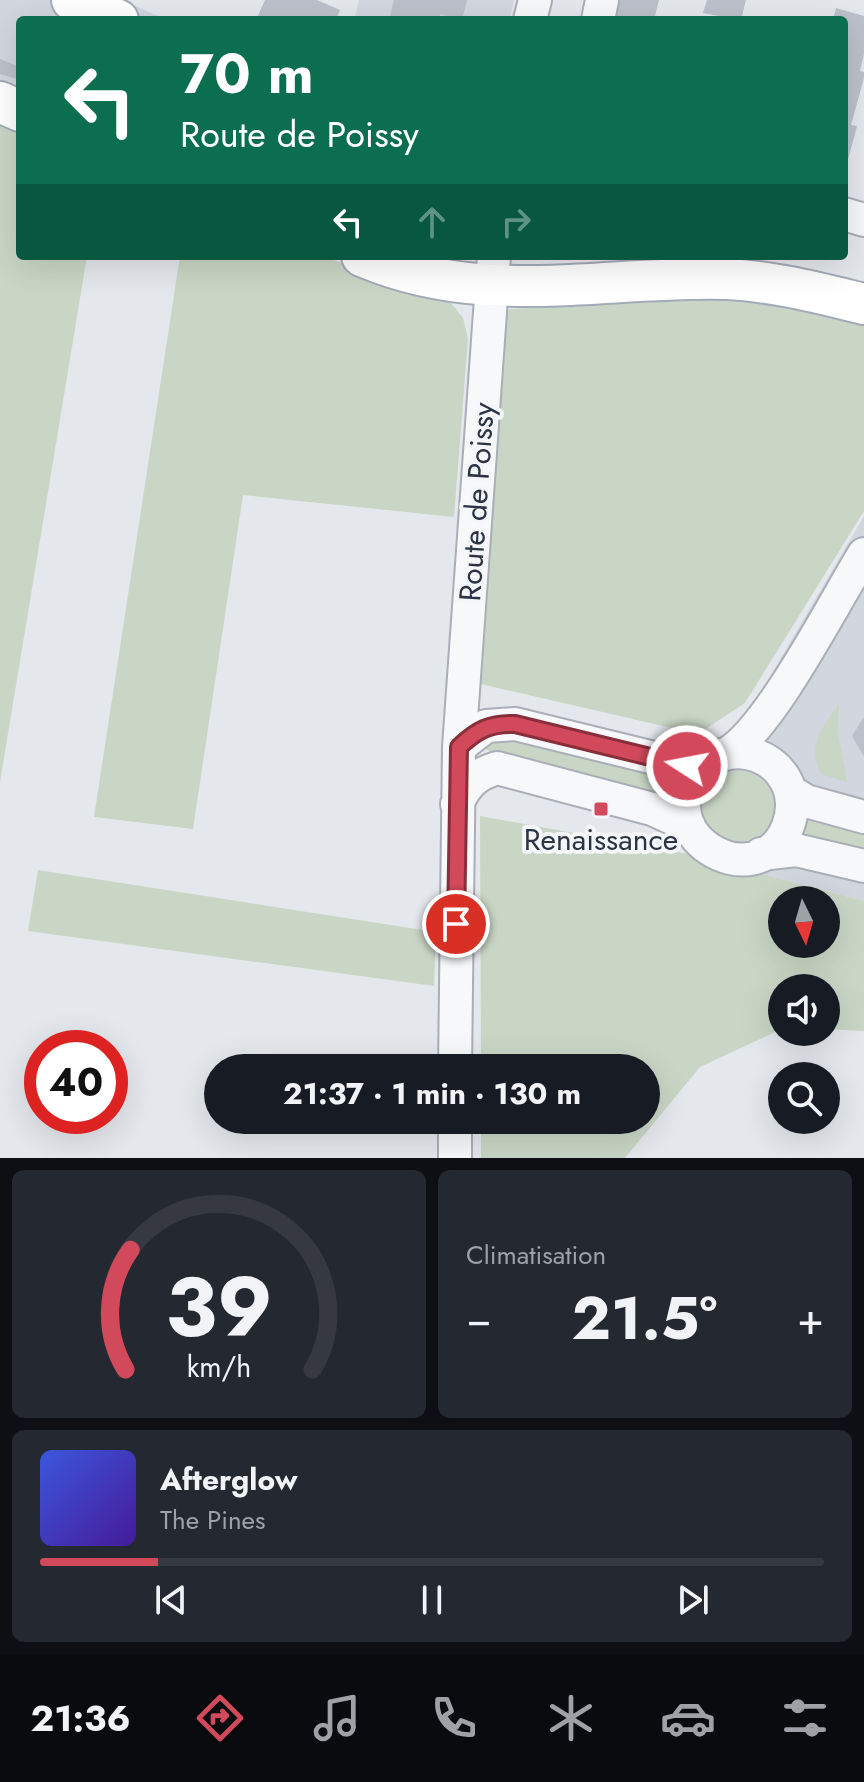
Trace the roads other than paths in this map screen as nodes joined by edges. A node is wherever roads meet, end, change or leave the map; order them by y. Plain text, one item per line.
1 (72, 0) edge
2 (109, 16) edge
3 (375, 260) edge
4 (776, 260) edge
5 (492, 272) edge
6 (864, 283) edge
7 (864, 304) edge
8 (864, 554) edge
9 (864, 595) edge
10 (459, 747) junction
11 (716, 759) junction
12 (786, 783) junction
13 (457, 804) junction
14 (864, 817) edge
15 (689, 826) junction
16 (761, 854) junction
17 (864, 866) edge
18 (455, 1054) edge
19 (455, 1134) edge
20 (455, 1158) edge

1 - 2 main road
3 - 5 main road
4 - 6 main road
5 - 7 main road
5 - 10 street, Route de Poissy
8 - 11 street
9 - 12 street
10 - 11 street
10 - 13 street, Route de Poissy
11 - 12 street
11 - 15 street
12 - 14 street
12 - 16 street
13 - 15 street
13 - 18 street, Route de Poissy
15 - 16 street
16 - 17 street
19 - 20 street

